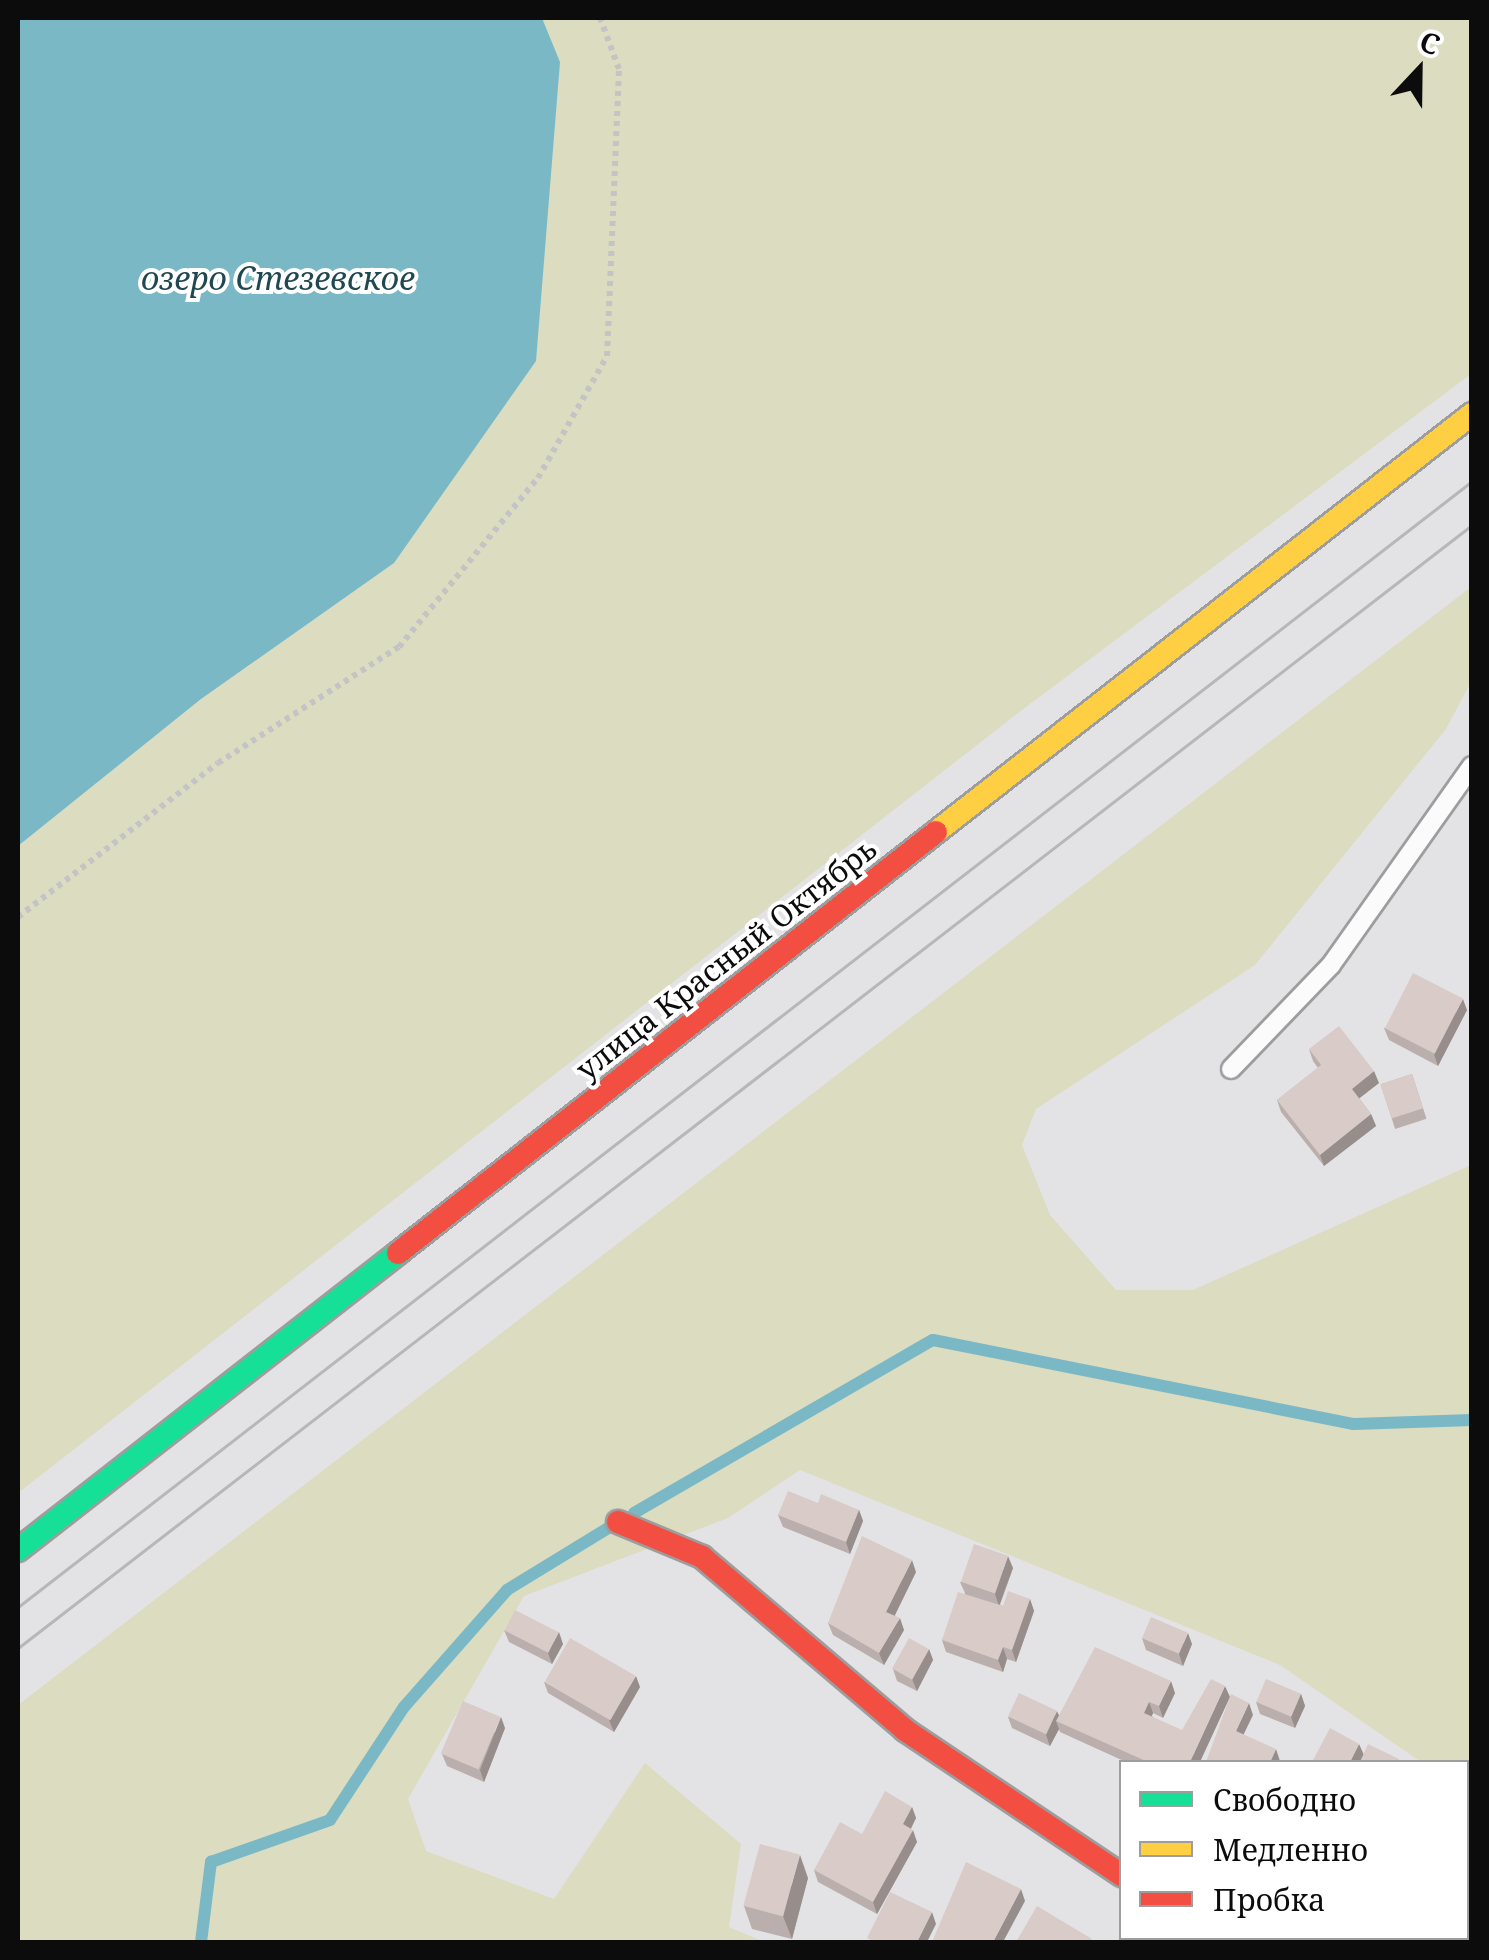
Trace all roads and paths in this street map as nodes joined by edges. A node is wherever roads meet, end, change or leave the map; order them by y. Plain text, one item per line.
1 (600, 18) edge
2 (1472, 414) edge
3 (1472, 766) edge
4 (18, 917) edge
5 (1231, 1070) dead end
6 (618, 1522) dead end
7 (18, 1550) edge
8 (1119, 1873) edge

1 - 4 path
2 - 7 main road, улица Красный Октябрь
3 - 5 lane
6 - 8 main road

